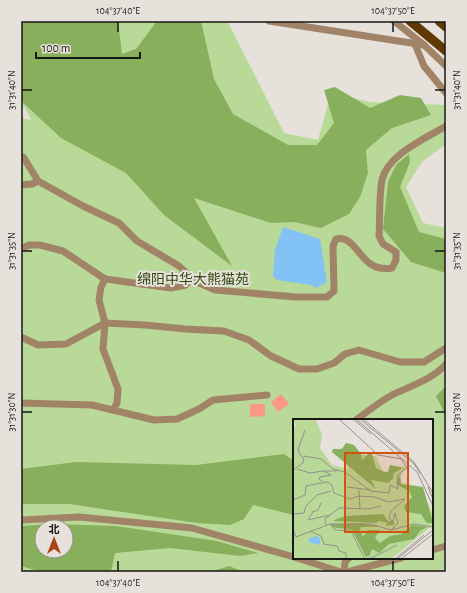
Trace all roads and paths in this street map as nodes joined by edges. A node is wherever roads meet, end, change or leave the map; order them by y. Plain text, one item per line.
1 (269, 21) edge
2 (394, 21) edge
3 (410, 21) edge
4 (439, 21) edge
5 (446, 26) edge
6 (415, 44) junction
7 (424, 45) junction
8 (446, 51) edge
9 (446, 66) edge
10 (446, 93) edge
11 (446, 126) edge
12 (21, 156) edge
13 (38, 181) junction
14 (21, 185) edge
15 (21, 249) edge
16 (192, 277) junction
17 (104, 279) junction
18 (105, 324) junction
19 (21, 337) edge
20 (446, 348) edge
21 (446, 364) edge
22 (267, 395) dead end
23 (21, 403) edge
24 (113, 410) junction
25 (357, 419) edge
26 (21, 520) edge
27 (446, 546) edge
28 (433, 550) edge
29 (293, 557) edge
30 (300, 559) edge
31 (348, 559) edge
32 (396, 559) edge
33 (342, 572) edge
34 (347, 572) edge

1 - 6 street
2 - 7 street
3 - 8 main road
4 - 5 main road
6 - 7 street
6 - 10 street
7 - 9 street
11 - 16 street
12 - 13 street
13 - 14 street
13 - 16 street
15 - 17 street
16 - 17 street
17 - 18 street
18 - 19 street
18 - 20 street
18 - 24 street
21 - 25 street
22 - 24 street
23 - 24 street
26 - 29 street
27 - 28 street
30 - 33 street
31 - 33 street
32 - 34 street

